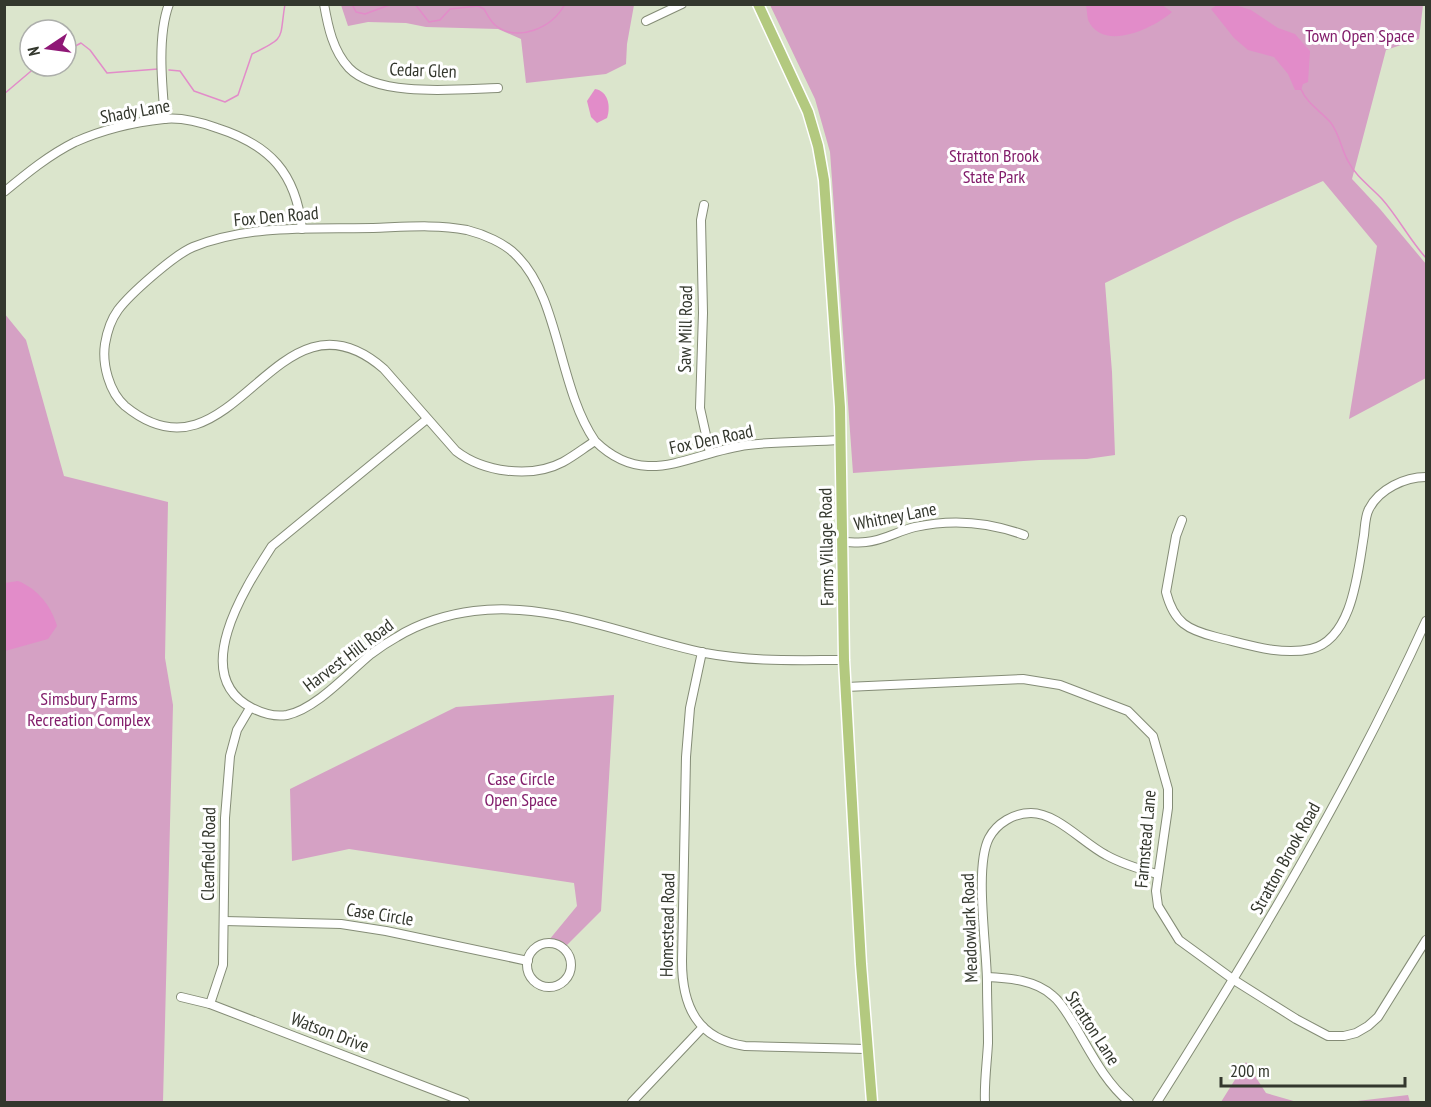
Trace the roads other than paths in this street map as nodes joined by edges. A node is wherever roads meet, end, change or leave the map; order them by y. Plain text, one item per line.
1 (169, 4) edge
2 (324, 4) edge
3 (682, 4) edge
4 (758, 4) edge
5 (646, 21) dead end
6 (498, 88) dead end
7 (165, 119) junction
8 (4, 192) edge
9 (704, 205) dead end
10 (302, 229) junction
11 (427, 419) junction
12 (841, 440) junction
13 (595, 441) junction
14 (710, 453) junction
15 (1426, 477) edge
16 (1182, 520) dead end
17 (1024, 535) dead end
18 (843, 542) junction
19 (1426, 621) edge
20 (702, 652) junction
21 (844, 660) junction
22 (846, 687) junction
23 (250, 708) junction
24 (1157, 874) junction
25 (224, 921) junction
26 (1426, 940) edge
27 (528, 961) junction
28 (987, 977) junction
29 (1234, 980) junction
30 (181, 997) dead end
31 (210, 1004) junction
32 (703, 1027) junction
33 (866, 1049) junction
34 (465, 1102) edge
35 (632, 1102) edge
36 (872, 1102) edge
37 (985, 1102) edge
38 (1129, 1102) edge
39 (1157, 1102) edge

1 - 7 street
2 - 6 street, Cedar Glen
3 - 5 street
4 - 12 main road, Farms Village Road
7 - 8 street, Shady Lane
7 - 10 street, Shady Lane
9 - 14 street, Saw Mill Road
10 - 11 street, Fox Den Road
10 - 13 street, Fox Den Road
11 - 13 street, Fox Den Road
11 - 23 street
12 - 14 street, Fox Den Road
12 - 18 main road, Farms Village Road
13 - 14 street, Fox Den Road
15 - 16 street
17 - 18 street, Whitney Lane
18 - 21 main road, Farms Village Road
19 - 29 street, Stratton Brook Road
20 - 21 street, Harvest Hill Road
20 - 23 street, Harvest Hill Road
20 - 32 street, Homestead Road
21 - 22 main road, Farms Village Road
22 - 24 street, Farmstead Lane
22 - 33 main road, Farms Village Road
23 - 25 street, Clearfield Road
24 - 28 street, Meadowlark Road
24 - 29 street, Farmstead Lane
25 - 27 street, Case Circle
25 - 31 street, Clearfield Road
26 - 29 street, Farmstead Lane
27 - 27 street
28 - 37 street, Meadowlark Road
28 - 38 street, Stratton Lane
29 - 39 street, Stratton Brook Road
30 - 31 street, Watson Drive
31 - 34 street, Watson Drive
32 - 33 street, Homestead Road
32 - 35 street
33 - 36 main road, Farms Village Road

